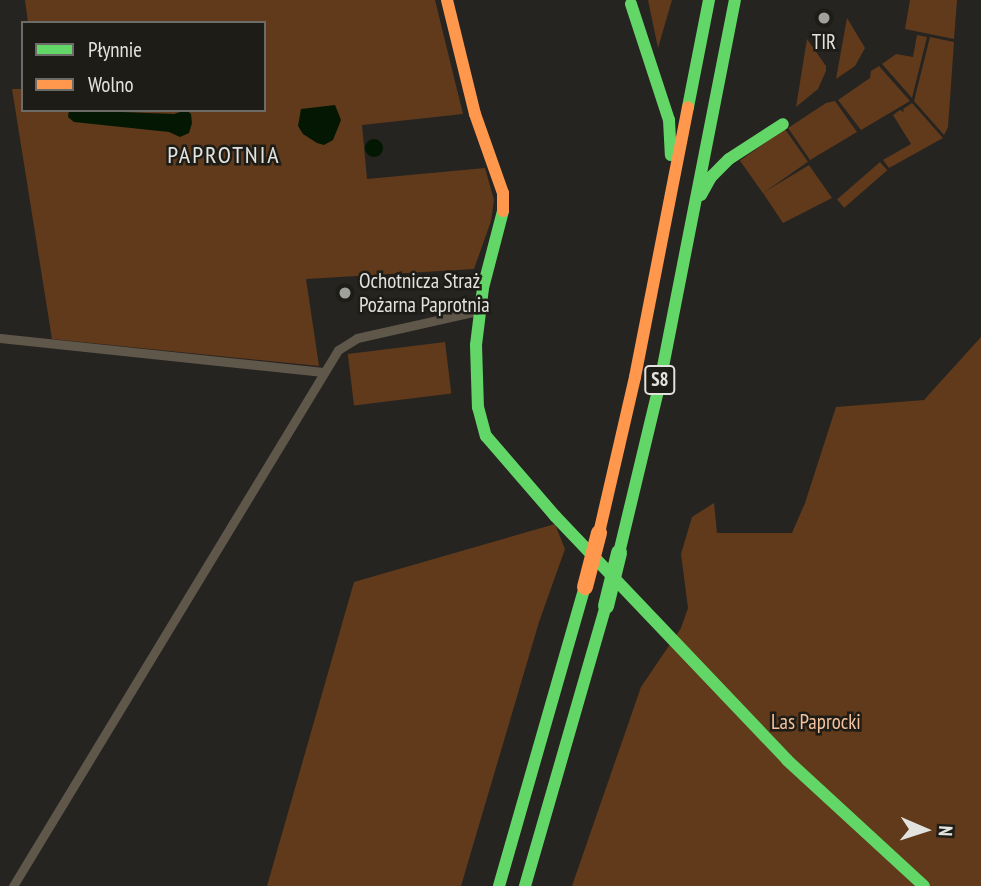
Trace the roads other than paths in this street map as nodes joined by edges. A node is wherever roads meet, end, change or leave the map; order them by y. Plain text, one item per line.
1 (447, 0) edge
2 (709, 0) edge
3 (735, 0) edge
4 (631, 4) dead end
5 (783, 124) dead end
6 (695, 206) junction
7 (668, 210) junction
8 (478, 311) junction
9 (0, 338) edge
10 (323, 372) junction
11 (13, 886) edge
12 (499, 886) edge
13 (525, 886) edge
14 (924, 886) edge

1 - 8 main road
2 - 7 main road, S8
3 - 6 main road, S8
4 - 7 main road
5 - 6 main road
6 - 13 main road, S8, bridge
7 - 12 main road, S8, bridge
8 - 10 street
8 - 14 main road
9 - 10 street
10 - 11 street

